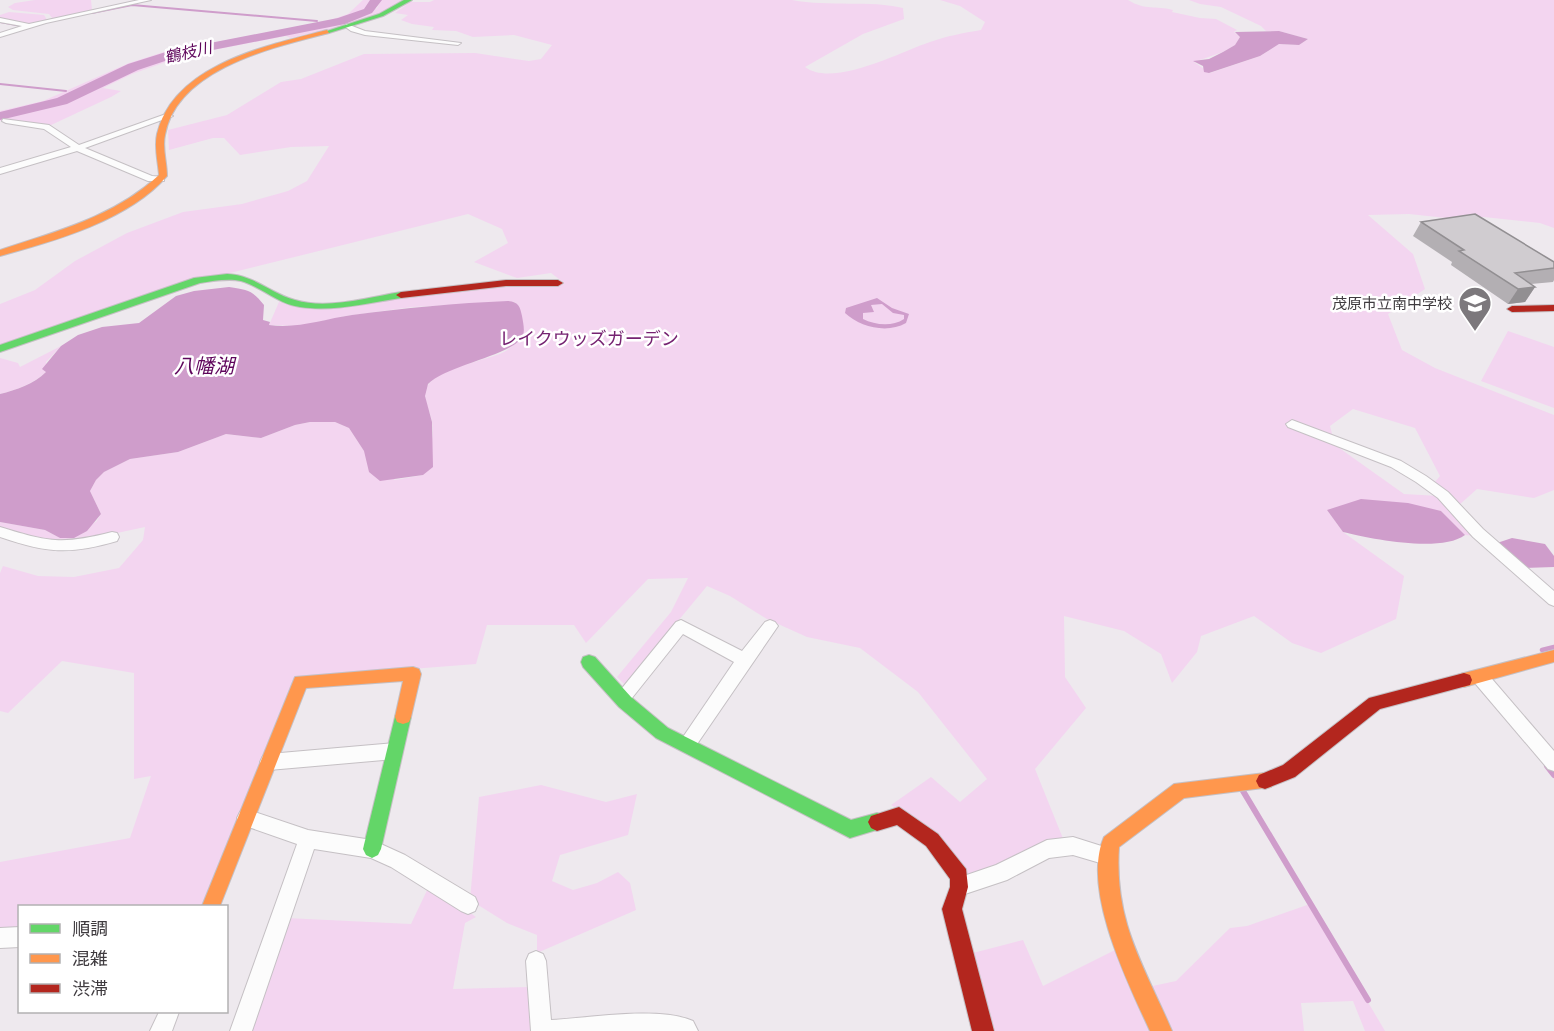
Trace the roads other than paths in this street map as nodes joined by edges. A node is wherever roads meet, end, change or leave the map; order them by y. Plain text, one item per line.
1 (148, 0) edge
2 (409, 0) edge
3 (0, 20) edge
4 (31, 25) junction
5 (347, 26) junction
6 (0, 35) edge
7 (458, 43) dead end
8 (169, 116) junction
9 (6, 121) dead end
10 (78, 148) junction
11 (0, 171) edge
12 (161, 179) junction
13 (0, 253) edge
14 (558, 284) dead end
15 (1554, 308) edge
16 (1512, 309) dead end
17 (0, 349) edge
18 (1292, 424) dead end
19 (0, 532) edge
20 (111, 537) dead end
21 (1554, 600) edge
22 (770, 626) dead end
23 (1554, 656) edge
24 (744, 660) junction
25 (589, 662) dead end
26 (1480, 676) junction
27 (622, 698) junction
28 (687, 745) junction
29 (395, 751) junction
30 (269, 762) junction
31 (1554, 763) edge
32 (246, 818) junction
33 (308, 838) junction
34 (372, 849) junction
35 (1107, 856) junction
36 (959, 887) junction
37 (468, 904) dead end
38 (211, 905) edge
39 (18, 937) edge
40 (0, 938) edge
41 (536, 961) dead end
42 (168, 1013) edge
43 (605, 1029) edge
44 (161, 1031) edge
45 (241, 1031) edge
46 (542, 1031) edge
47 (547, 1031) edge
48 (687, 1031) edge
49 (983, 1031) edge
50 (1161, 1031) edge

1 - 4 street
2 - 5 street
3 - 4 street
4 - 6 street
5 - 7 street
5 - 8 street
8 - 10 street
8 - 12 street
9 - 10 street
10 - 11 street
10 - 12 street
12 - 13 street
14 - 17 street
15 - 16 street
18 - 21 street
19 - 20 street
22 - 24 street
23 - 26 street
24 - 27 street
24 - 28 street
25 - 27 street
26 - 31 street
26 - 35 street
27 - 28 street
28 - 36 street
29 - 30 street
29 - 30 street
29 - 34 street
30 - 32 street
32 - 33 street
32 - 38 street
33 - 34 street
33 - 45 street
34 - 37 street
35 - 36 street
35 - 50 street
36 - 49 street
39 - 40 street
41 - 46 street
42 - 44 street
43 - 47 street
43 - 48 street

